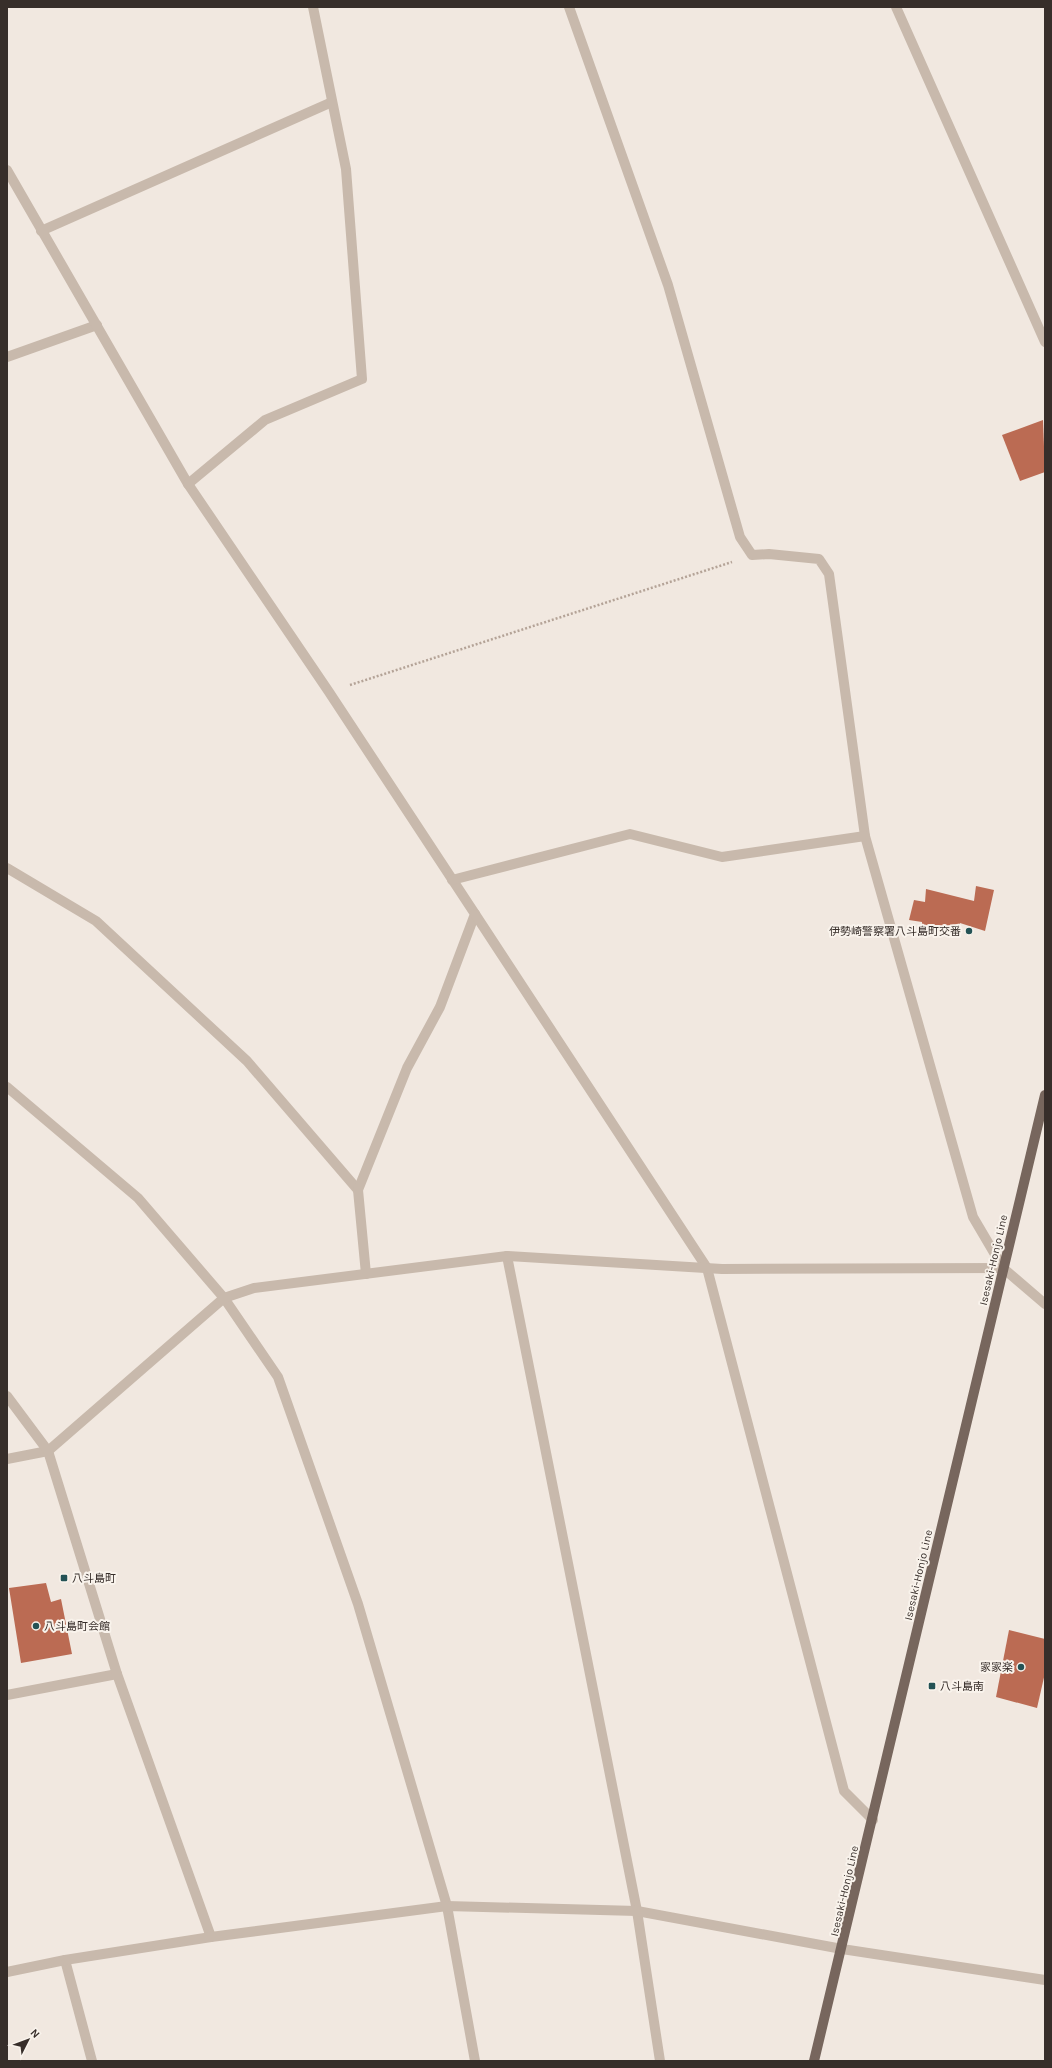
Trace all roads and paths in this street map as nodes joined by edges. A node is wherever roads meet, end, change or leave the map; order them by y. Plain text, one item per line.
1 (313, 7) edge
2 (569, 7) edge
3 (896, 7) edge
4 (332, 102) junction
5 (7, 170) edge
6 (41, 231) junction
7 (97, 325) junction
8 (1045, 342) edge
9 (7, 357) edge
10 (188, 484) junction
11 (752, 555) junction
12 (328, 692) junction
13 (866, 836) junction
14 (7, 868) edge
15 (452, 880) junction
16 (474, 914) junction
17 (7, 1087) edge
18 (1045, 1095) edge
19 (358, 1190) junction
20 (507, 1256) junction
21 (707, 1268) junction
22 (1003, 1268) junction
23 (366, 1274) junction
24 (224, 1298) junction
25 (1045, 1304) edge
26 (7, 1396) edge
27 (48, 1451) junction
28 (7, 1459) edge
29 (117, 1674) junction
30 (7, 1695) edge
31 (872, 1820) junction
32 (447, 1906) junction
33 (637, 1911) junction
34 (211, 1937) junction
35 (842, 1949) junction
36 (65, 1960) junction
37 (7, 1972) edge
38 (1045, 1980) edge
39 (92, 2061) edge
40 (475, 2061) edge
41 (660, 2061) edge
42 (814, 2061) edge

1 - 4 street
2 - 11 street
3 - 8 street
4 - 6 street
4 - 10 street
5 - 6 street
6 - 7 street
7 - 9 street
7 - 10 street
10 - 12 street
11 - 12 path
11 - 13 street
12 - 15 street
13 - 15 street
13 - 22 street
14 - 19 street
15 - 16 street
16 - 19 street
16 - 21 street
17 - 24 street
18 - 22 main road, Isesaki-Honjo Line
19 - 23 street
20 - 21 street
20 - 23 street
20 - 33 street
21 - 22 street
21 - 31 street
22 - 25 street
22 - 31 main road, Isesaki-Honjo Line
23 - 24 street
24 - 27 street
24 - 32 street
26 - 27 street
27 - 28 street
27 - 29 street
29 - 30 street
29 - 34 street
31 - 35 main road, Isesaki-Honjo Line
32 - 33 street
32 - 34 street
32 - 40 street
33 - 35 street
33 - 41 street
34 - 36 street
35 - 38 street
35 - 42 main road, Isesaki-Honjo Line
36 - 37 street
36 - 39 street

